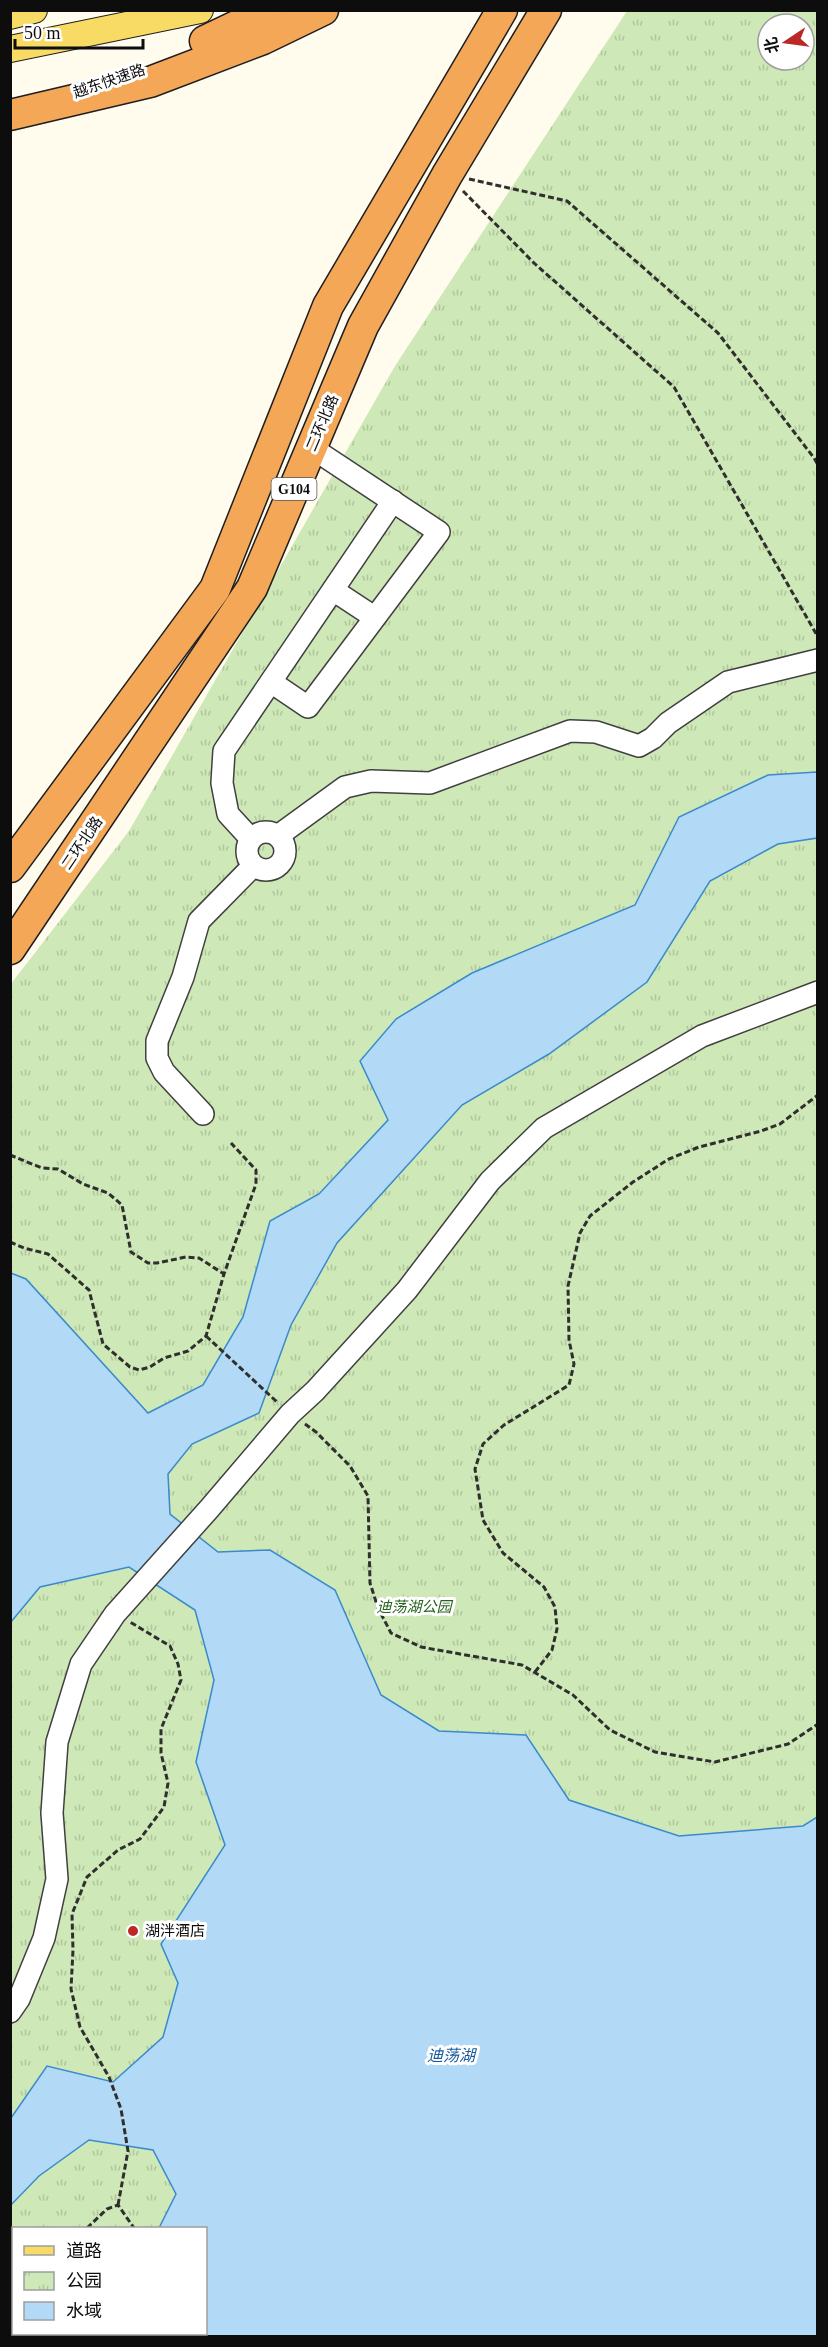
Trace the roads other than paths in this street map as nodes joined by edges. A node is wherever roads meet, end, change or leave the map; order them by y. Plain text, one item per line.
1 (34, 10) edge
2 (200, 10) edge
3 (270, 10) edge
4 (323, 10) edge
5 (502, 10) edge
6 (546, 10) edge
7 (10, 15) edge
8 (10, 50) edge
9 (10, 115) edge
10 (312, 448) junction
11 (393, 501) junction
12 (333, 590) junction
13 (374, 617) junction
14 (818, 660) edge
15 (270, 682) junction
16 (279, 835) junction
17 (250, 838) junction
18 (253, 866) junction
19 (10, 867) edge
20 (10, 950) edge
21 (818, 992) edge
22 (203, 1114) dead end
23 (10, 2012) edge

1 - 7 main road
2 - 8 main road
3 - 9 highway, 越东快速路
4 - 9 highway
5 - 19 highway, G104
6 - 10 highway, 二环北路 / G104
10 - 11 lane
10 - 20 highway, 二环北路 / G104
11 - 12 lane
11 - 13 lane
12 - 13 lane
12 - 15 lane
13 - 15 lane
14 - 16 lane
15 - 17 lane
16 - 17 lane
16 - 18 lane
17 - 18 lane
18 - 22 lane
21 - 23 lane

